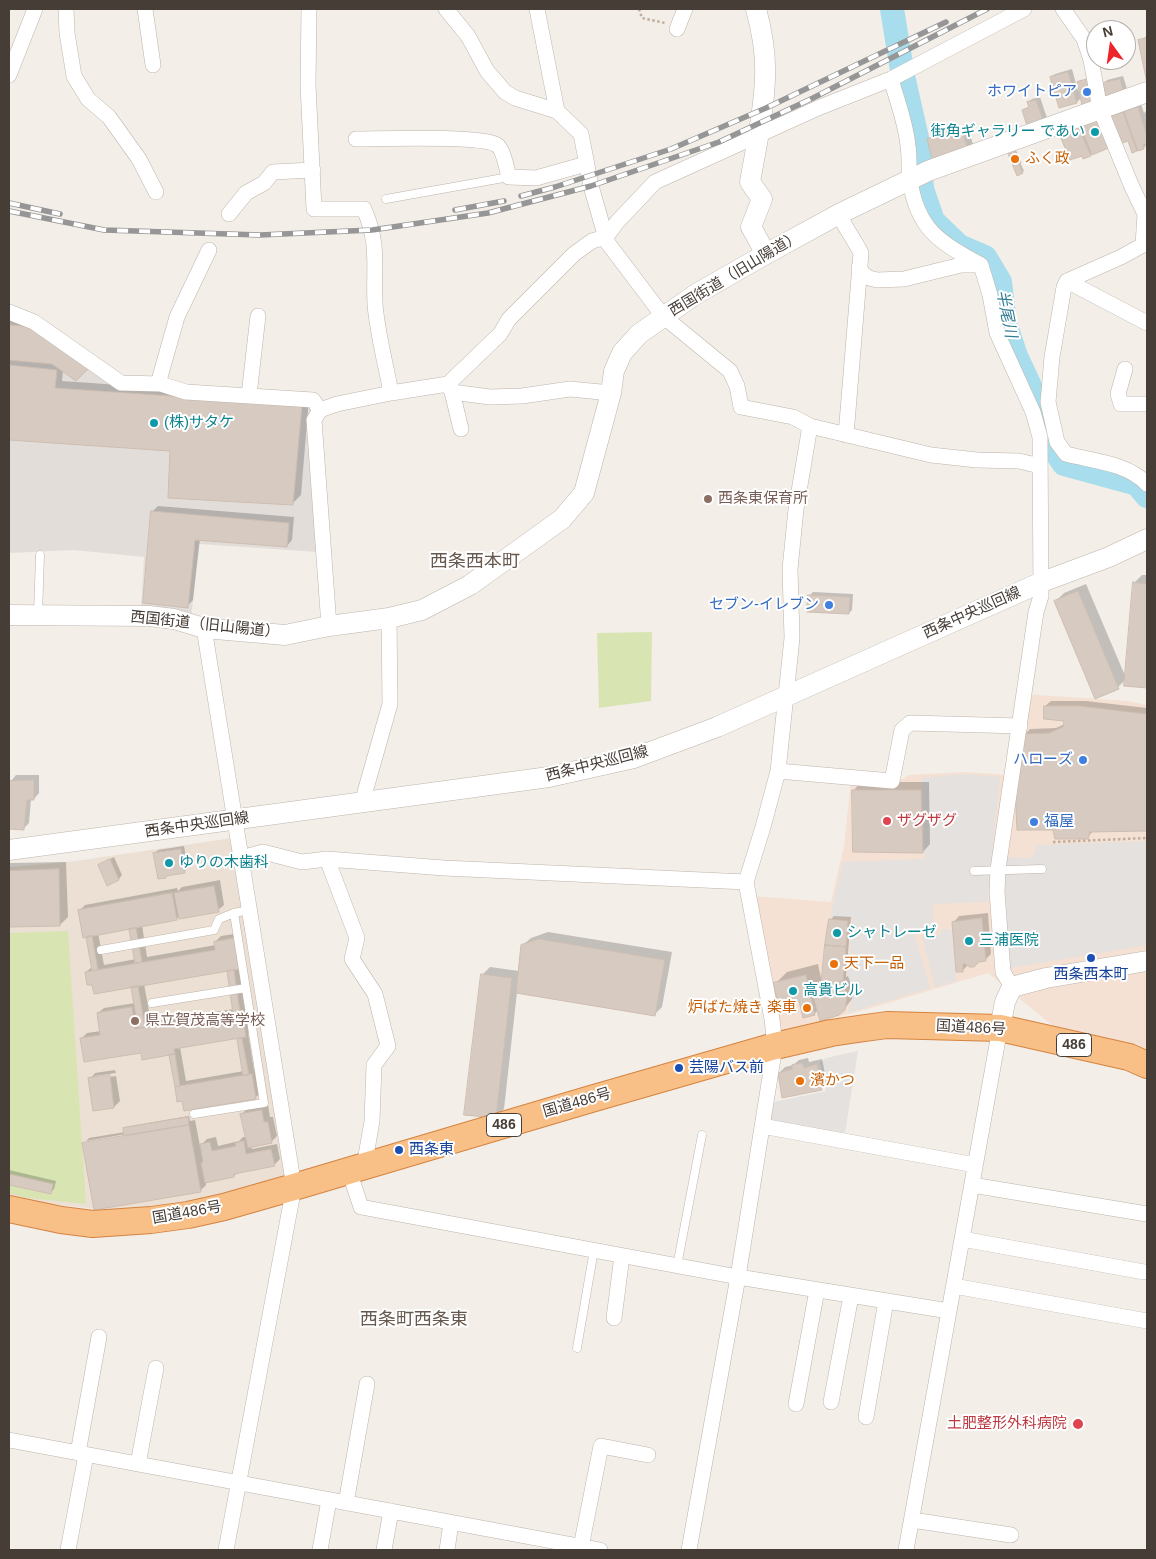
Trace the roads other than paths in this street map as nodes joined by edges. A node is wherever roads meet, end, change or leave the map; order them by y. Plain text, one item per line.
1 (35, 9) edge
2 (66, 9) edge
3 (145, 9) edge
4 (309, 9) edge
5 (446, 9) edge
6 (537, 9) edge
7 (685, 9) edge
8 (756, 9) edge
9 (1024, 9) edge
10 (1063, 9) edge
11 (678, 28) road end
12 (153, 65) dead end
13 (9, 76) edge
14 (891, 79) junction
15 (1147, 92) edge
16 (1100, 109) junction
17 (557, 110) junction
18 (758, 135) junction
19 (356, 139) dead end
20 (586, 164) junction
21 (313, 170) junction
22 (510, 177) junction
23 (910, 180) junction
24 (156, 192) dead end
25 (386, 199) dead end
26 (228, 214) dead end
27 (839, 214) junction
28 (1146, 214) edge
29 (606, 237) junction
30 (209, 250) dead end
31 (766, 254) junction
32 (981, 265) junction
33 (859, 267) junction
34 (1067, 281) junction
35 (9, 312) edge
36 (258, 316) dead end
37 (664, 316) junction
38 (1147, 323) edge
39 (1125, 369) dead end
40 (158, 384) junction
41 (450, 388) junction
42 (391, 393) junction
43 (611, 393) junction
44 (249, 395) junction
45 (1048, 403) junction
46 (1147, 404) edge
47 (1032, 409) junction
48 (320, 410) junction
49 (810, 426) junction
50 (460, 429) dead end
51 (846, 435) junction
52 (1040, 466) junction
53 (1147, 484) edge
54 (1147, 539) edge
55 (40, 555) dead end
56 (1042, 582) junction
57 (38, 614) junction
58 (9, 615) edge
59 (389, 618) junction
60 (329, 626) junction
61 (204, 628) junction
62 (785, 697) junction
63 (1020, 726) junction
64 (778, 771) junction
65 (366, 801) junction
66 (235, 820) junction
67 (9, 850) edge
68 (241, 858) junction
69 (327, 859) junction
70 (998, 869) junction
71 (1042, 869) dead end
72 (974, 871) dead end
73 (746, 882) junction
74 (249, 910) junction
75 (234, 913) junction
76 (101, 950) dead end
77 (1147, 960) edge
78 (1012, 987) junction
79 (246, 988) junction
80 (152, 1003) dead end
81 (1000, 1028) junction
82 (775, 1046) junction
83 (1147, 1065) edge
84 (194, 1114) dead end
85 (762, 1126) junction
86 (702, 1134) dead end
87 (976, 1165) junction
88 (357, 1169) junction
89 (972, 1185) junction
90 (294, 1187) junction
91 (9, 1209) edge
92 (1147, 1214) edge
93 (962, 1239) junction
94 (594, 1250) junction
95 (622, 1256) junction
96 (677, 1266) junction
97 (1144, 1272) dead end
98 (738, 1277) junction
99 (954, 1286) junction
100 (817, 1290) junction
101 (851, 1296) junction
102 (886, 1301) junction
103 (949, 1312) junction
104 (614, 1318) dead end
105 (1147, 1321) edge
106 (99, 1337) dead end
107 (577, 1348) dead end
108 (156, 1368) dead end
109 (367, 1384) dead end
110 (831, 1402) dead end
111 (796, 1404) dead end
112 (866, 1417) dead end
113 (9, 1440) edge
114 (82, 1454) junction
115 (648, 1455) dead end
116 (138, 1464) junction
117 (240, 1483) junction
118 (329, 1500) junction
119 (346, 1503) junction
120 (391, 1511) junction
121 (912, 1520) junction
122 (452, 1522) junction
123 (1011, 1535) dead end
124 (582, 1547) junction
125 (68, 1550) edge
126 (226, 1550) edge
127 (320, 1550) edge
128 (384, 1550) edge
129 (447, 1550) edge
130 (600, 1550) edge
131 (689, 1550) edge
132 (906, 1550) edge

1 - 13 street
2 - 24 street
3 - 12 street
4 - 21 street
5 - 17 street
6 - 17 street
7 - 11 street
8 - 18 street
9 - 14 street
10 - 16 street
14 - 18 street
14 - 23 street
15 - 16 street, 西国街道（旧山陽道）
16 - 23 street, 西国街道（旧山陽道）
16 - 28 street
17 - 20 street
18 - 29 street
18 - 31 street
19 - 22 street
20 - 22 street
20 - 29 street
21 - 26 street
21 - 42 street
22 - 25 lane
23 - 27 street, 西国街道（旧山陽道）
23 - 32 street
27 - 31 street, 西国街道（旧山陽道）
27 - 33 street
28 - 34 street
29 - 37 street
29 - 41 street
30 - 40 street
31 - 37 street, 西国街道（旧山陽道）
32 - 33 street
32 - 47 street
33 - 51 street
34 - 38 street
34 - 45 street
35 - 40 street
36 - 44 street
37 - 43 street, 西国街道（旧山陽道）
37 - 49 street
39 - 46 street
40 - 44 street
41 - 42 street
41 - 43 street
41 - 50 street
42 - 48 street
43 - 59 street, 西国街道（旧山陽道）
44 - 48 street
45 - 47 street
45 - 53 street
47 - 52 street
48 - 60 street
49 - 51 street
49 - 62 street
51 - 52 street
52 - 56 street
54 - 56 street, 西条中央巡回線
55 - 57 lane
56 - 62 street, 西条中央巡回線
56 - 63 street
57 - 58 street, 西国街道（旧山陽道）
57 - 61 street, 西国街道（旧山陽道）
59 - 60 street, 西国街道（旧山陽道）
59 - 65 street
60 - 61 street, 西国街道（旧山陽道）
61 - 66 street
62 - 64 street
62 - 65 street, 西条中央巡回線
63 - 64 street
63 - 70 street
64 - 73 street
65 - 66 street, 西条中央巡回線
66 - 67 street, 西条中央巡回線
66 - 68 street
68 - 69 street
68 - 74 street
69 - 73 street
69 - 88 street
70 - 71 lane
70 - 72 lane
70 - 78 street
73 - 82 street
74 - 75 lane
74 - 90 street
75 - 76 lane
75 - 79 lane
77 - 78 street
78 - 81 street
79 - 80 lane
79 - 84 lane
81 - 82 highway, 国道486号 / 486
81 - 83 highway, 国道486号 / 486
81 - 87 street
82 - 85 street
82 - 88 highway, 国道486号 / 486
85 - 87 street
85 - 98 street
86 - 96 lane
87 - 89 street
88 - 90 highway, 国道486号 / 486
88 - 94 street
89 - 92 street
89 - 93 street
90 - 91 highway, 国道486号 / 486
90 - 117 street
93 - 97 street
93 - 99 street
94 - 95 street
94 - 107 lane
95 - 96 street
95 - 104 street
96 - 98 street
98 - 100 street
98 - 131 street
99 - 103 street
99 - 105 street
100 - 101 street
100 - 111 street
101 - 102 street
101 - 110 street
102 - 103 street
102 - 112 street
103 - 121 street
106 - 114 street
108 - 116 street
109 - 119 street
113 - 114 street
114 - 116 street
114 - 125 street
115 - 124 street
116 - 117 street
117 - 118 street
117 - 126 street
118 - 119 street
118 - 127 street
119 - 120 street
120 - 122 street
120 - 128 street
121 - 123 street
121 - 132 street
122 - 124 street
122 - 129 street
124 - 130 street

